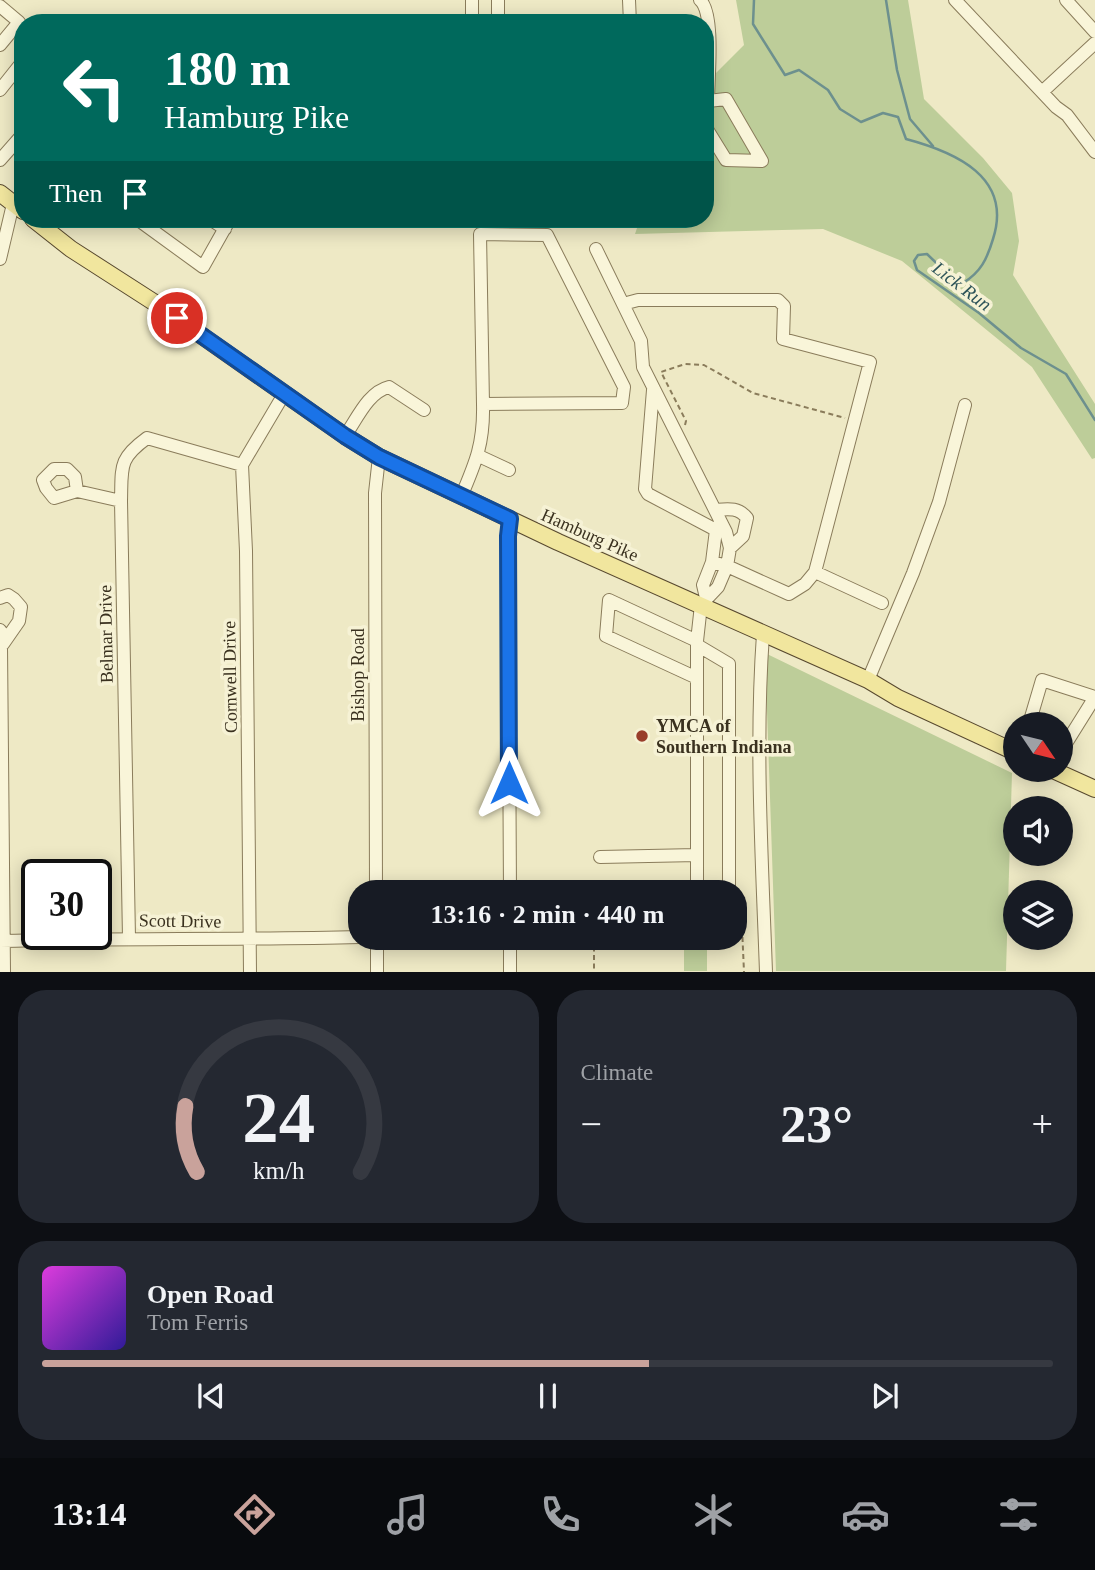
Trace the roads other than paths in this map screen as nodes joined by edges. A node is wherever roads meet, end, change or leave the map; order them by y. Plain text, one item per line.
1 (955, 0) edge
2 (1066, 0) edge
3 (0, 6) edge
4 (14, 18) edge
5 (14, 28) edge
6 (1095, 32) edge
7 (1095, 43) edge
8 (0, 45) edge
9 (14, 72) edge
10 (0, 90) edge
11 (1042, 92) junction
12 (714, 104) edge
13 (714, 141) edge
14 (14, 144) edge
15 (1095, 152) edge
16 (0, 160) edge
17 (12, 203) edge
18 (44, 228) edge
19 (149, 228) edge
20 (225, 228) edge
21 (596, 249) dead end
22 (0, 259) edge
23 (623, 304) junction
24 (653, 388) junction
25 (284, 394) junction
26 (483, 404) junction
27 (965, 405) dead end
28 (424, 410) dead end
29 (345, 436) junction
30 (379, 457) junction
31 (476, 462) junction
32 (242, 465) junction
33 (509, 470) dead end
34 (77, 491) dead end
35 (461, 497) junction
36 (121, 501) junction
37 (715, 510) junction
38 (510, 519) junction
39 (718, 526) junction
40 (730, 548) junction
41 (712, 562) junction
42 (727, 566) junction
43 (815, 572) junction
44 (0, 598) edge
45 (703, 602) junction
46 (882, 603) dead end
47 (0, 630) edge
48 (763, 634) junction
49 (697, 643) junction
50 (1, 647) edge
51 (697, 678) junction
52 (867, 680) junction
53 (1095, 697) edge
54 (1033, 712) edge
55 (1073, 732) edge
56 (1003, 746) edge
57 (1073, 779) edge
58 (1095, 789) edge
59 (697, 855) junction
60 (600, 857) dead end
61 (376, 880) edge
62 (510, 880) edge
63 (696, 880) edge
64 (729, 880) edge
65 (348, 937) edge
66 (129, 938) junction
67 (250, 939) junction
68 (2, 941) edge
69 (377, 950) edge
70 (510, 950) edge
71 (4, 971) edge
72 (250, 971) edge
73 (377, 971) edge
74 (510, 971) edge
75 (766, 971) edge

1 - 11 street
2 - 6 street
3 - 4 street
5 - 8 street
7 - 11 street
9 - 10 street
11 - 15 street
12 - 13 street
14 - 16 street
17 - 22 street
18 - 25 main road, Hamburg Pike
19 - 20 street
21 - 23 street
23 - 24 street
23 - 43 street
24 - 37 street
24 - 39 street
25 - 29 main road, Hamburg Pike
25 - 32 street
26 - 26 street
26 - 31 street
27 - 52 street
28 - 29 street
29 - 30 main road, Hamburg Pike
30 - 35 main road, Hamburg Pike
30 - 61 street, Bishop Road
31 - 33 street
31 - 35 street
32 - 36 street, Belmar Drive
32 - 67 street, Cornwell Drive
34 - 36 street
35 - 38 main road, Hamburg Pike
36 - 66 street, Belmar Drive
37 - 39 street
37 - 40 street
38 - 45 main road, Hamburg Pike
38 - 62 street
39 - 40 street
39 - 41 street
40 - 42 street
41 - 42 street
41 - 45 street
42 - 43 street
42 - 45 street
43 - 46 street
44 - 50 street
45 - 48 main road, Hamburg Pike
45 - 49 street
47 - 50 street
48 - 52 main road, Hamburg Pike
48 - 75 street
49 - 51 street
49 - 51 street
49 - 64 street
50 - 68 street
51 - 59 street
52 - 56 main road, Hamburg Pike
53 - 54 street
53 - 55 street
57 - 58 main road
59 - 60 street
59 - 63 street
65 - 67 street, Scott Drive
66 - 67 street, Scott Drive
66 - 68 street, Scott Drive
67 - 72 street, Cornwell Drive
68 - 71 street
69 - 73 street
70 - 74 street

